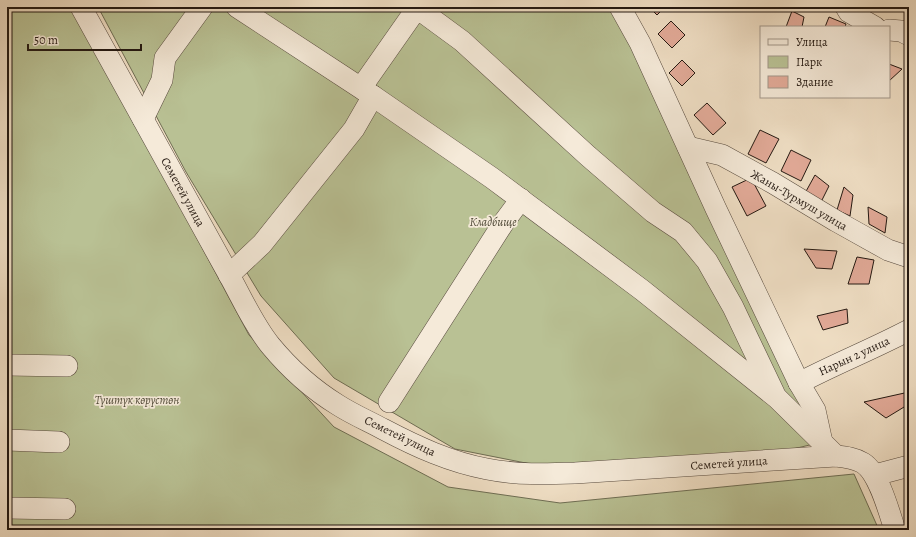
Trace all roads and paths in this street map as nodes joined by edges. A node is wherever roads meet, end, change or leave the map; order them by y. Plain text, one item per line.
1 (81, 7) edge
2 (202, 7) edge
3 (237, 7) edge
4 (620, 7) edge
5 (846, 7) edge
6 (873, 26) edge
7 (890, 30) edge
8 (909, 35) edge
9 (368, 93) junction
10 (143, 119) junction
11 (688, 147) junction
12 (521, 200) junction
13 (909, 257) edge
14 (229, 275) junction
15 (909, 330) edge
16 (7, 365) edge
17 (67, 366) dead end
18 (799, 382) junction
19 (777, 398) junction
20 (389, 402) dead end
21 (7, 440) edge
22 (59, 442) dead end
23 (829, 449) junction
24 (909, 466) edge
25 (876, 476) junction
26 (7, 508) edge
27 (65, 509) dead end
28 (895, 530) edge

1 - 10 street, Семетей улица
2 - 10 street
3 - 9 street
4 - 11 street
5 - 6 street
7 - 8 street
9 - 12 street
9 - 14 street
9 - 19 street
10 - 14 street, Семетей улица
11 - 13 street, Жаны-Турмуш улица
11 - 18 street
12 - 19 street
12 - 20 street
14 - 23 street, Семетей улица
15 - 18 street, Нарын 2 улица
16 - 17 street
18 - 23 street
19 - 23 street
21 - 22 street
23 - 25 street, Семетей улица
24 - 25 street
25 - 28 street, Семетей улица
26 - 27 street

